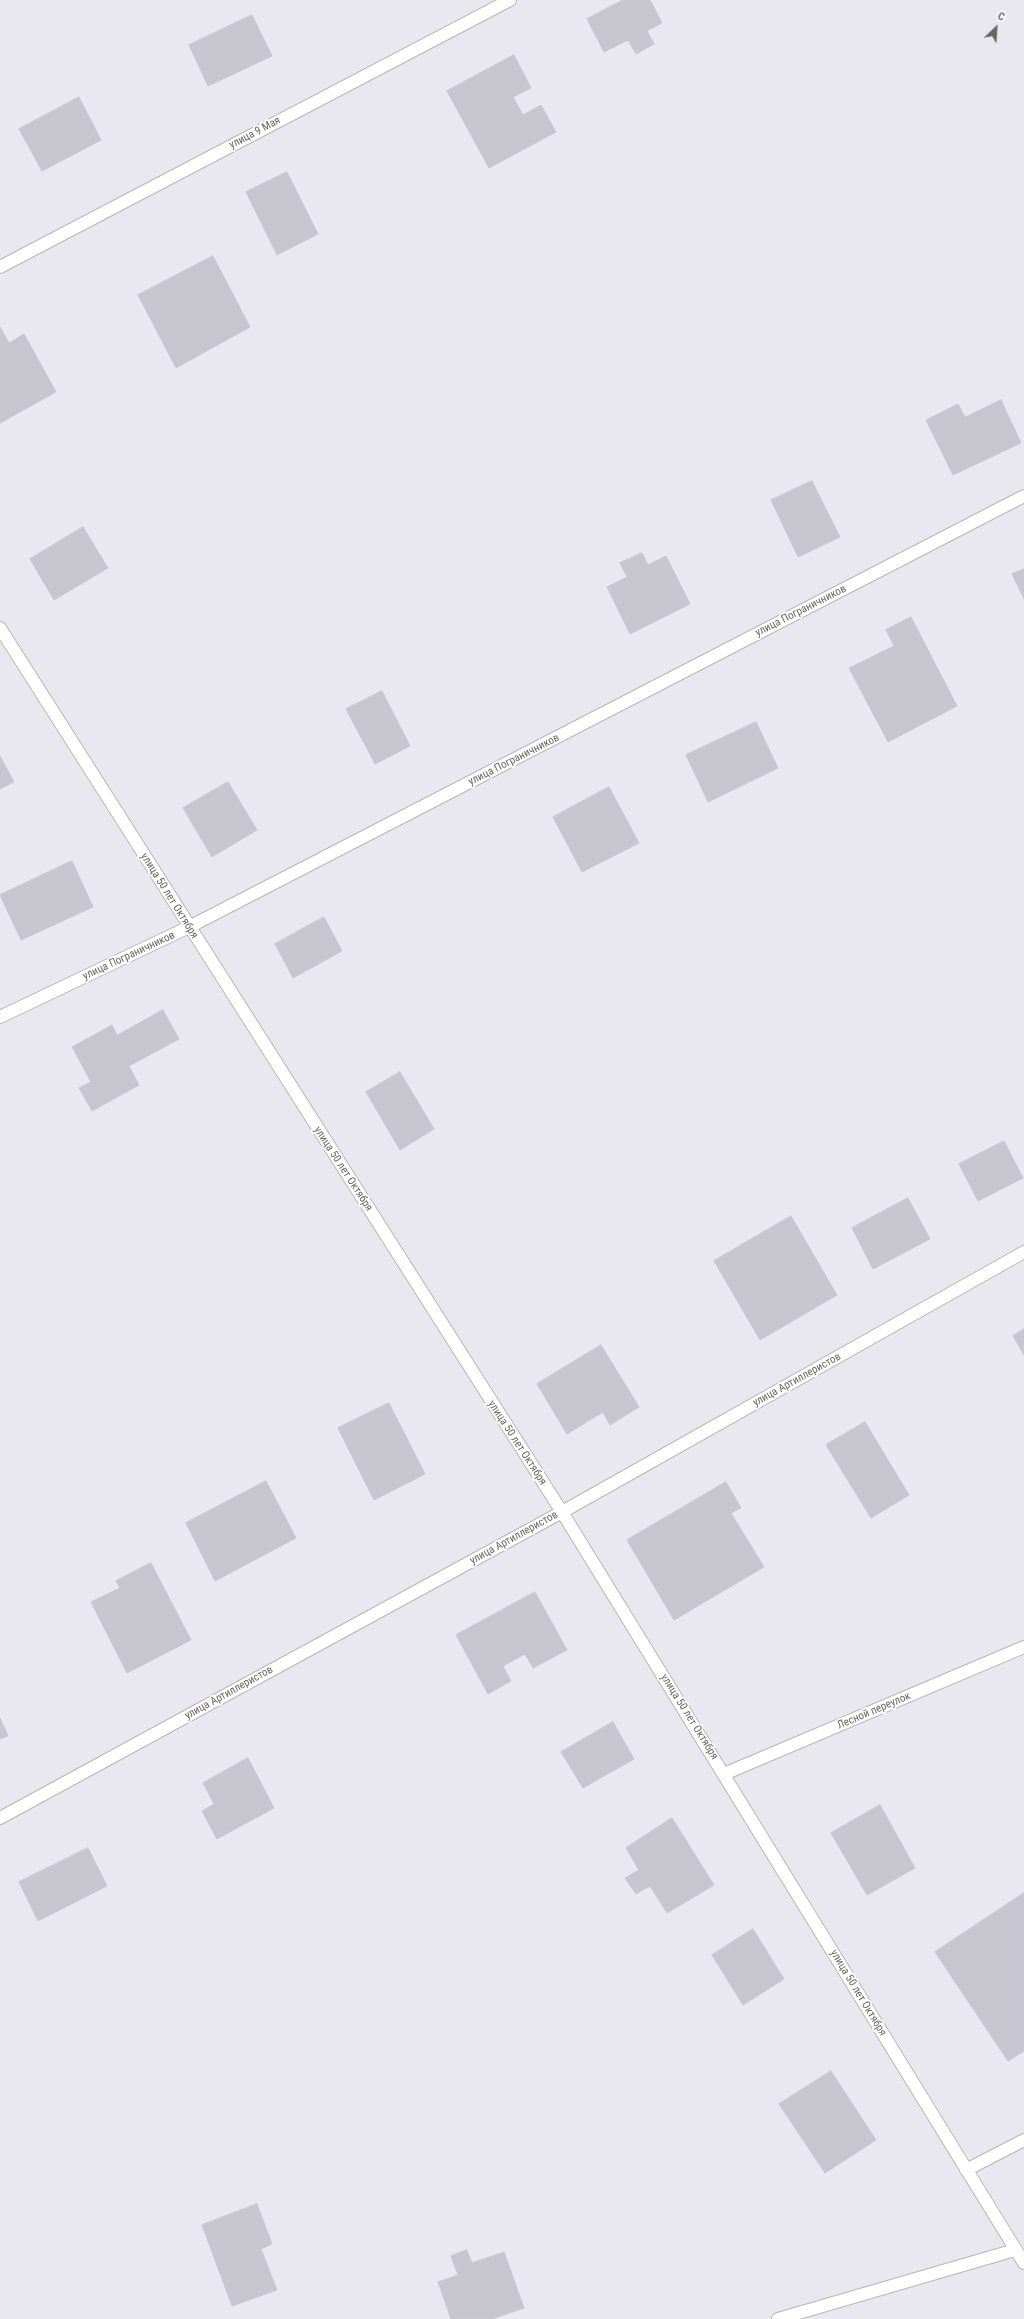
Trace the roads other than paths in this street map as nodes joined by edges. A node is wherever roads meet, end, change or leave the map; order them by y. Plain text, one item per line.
1 (510, 0) edge
2 (0, 267) edge
3 (1024, 496) edge
4 (0, 628) edge
5 (189, 927) junction
6 (0, 1017) edge
7 (1024, 1252) edge
8 (562, 1512) junction
9 (1024, 1648) edge
10 (724, 1774) junction
11 (0, 1818) edge
12 (1024, 2140) edge
13 (966, 2170) junction
14 (1015, 2250) junction
15 (1024, 2263) edge
16 (778, 2319) edge

1 - 2 street, улица 9 Мая
3 - 5 street, улица Пограничников
4 - 5 street, улица 50 лет Октября
5 - 6 street, улица Пограничников
5 - 8 street, улица 50 лет Октября
7 - 8 street, улица Артиллеристов
8 - 10 street, улица 50 лет Октября
8 - 11 street, улица Артиллеристов
9 - 10 street, Лесной переулок
10 - 13 street, улица 50 лет Октября
12 - 13 street
13 - 14 street, улица 50 лет Октября
14 - 15 street, улица 50 лет Октября
14 - 16 street

